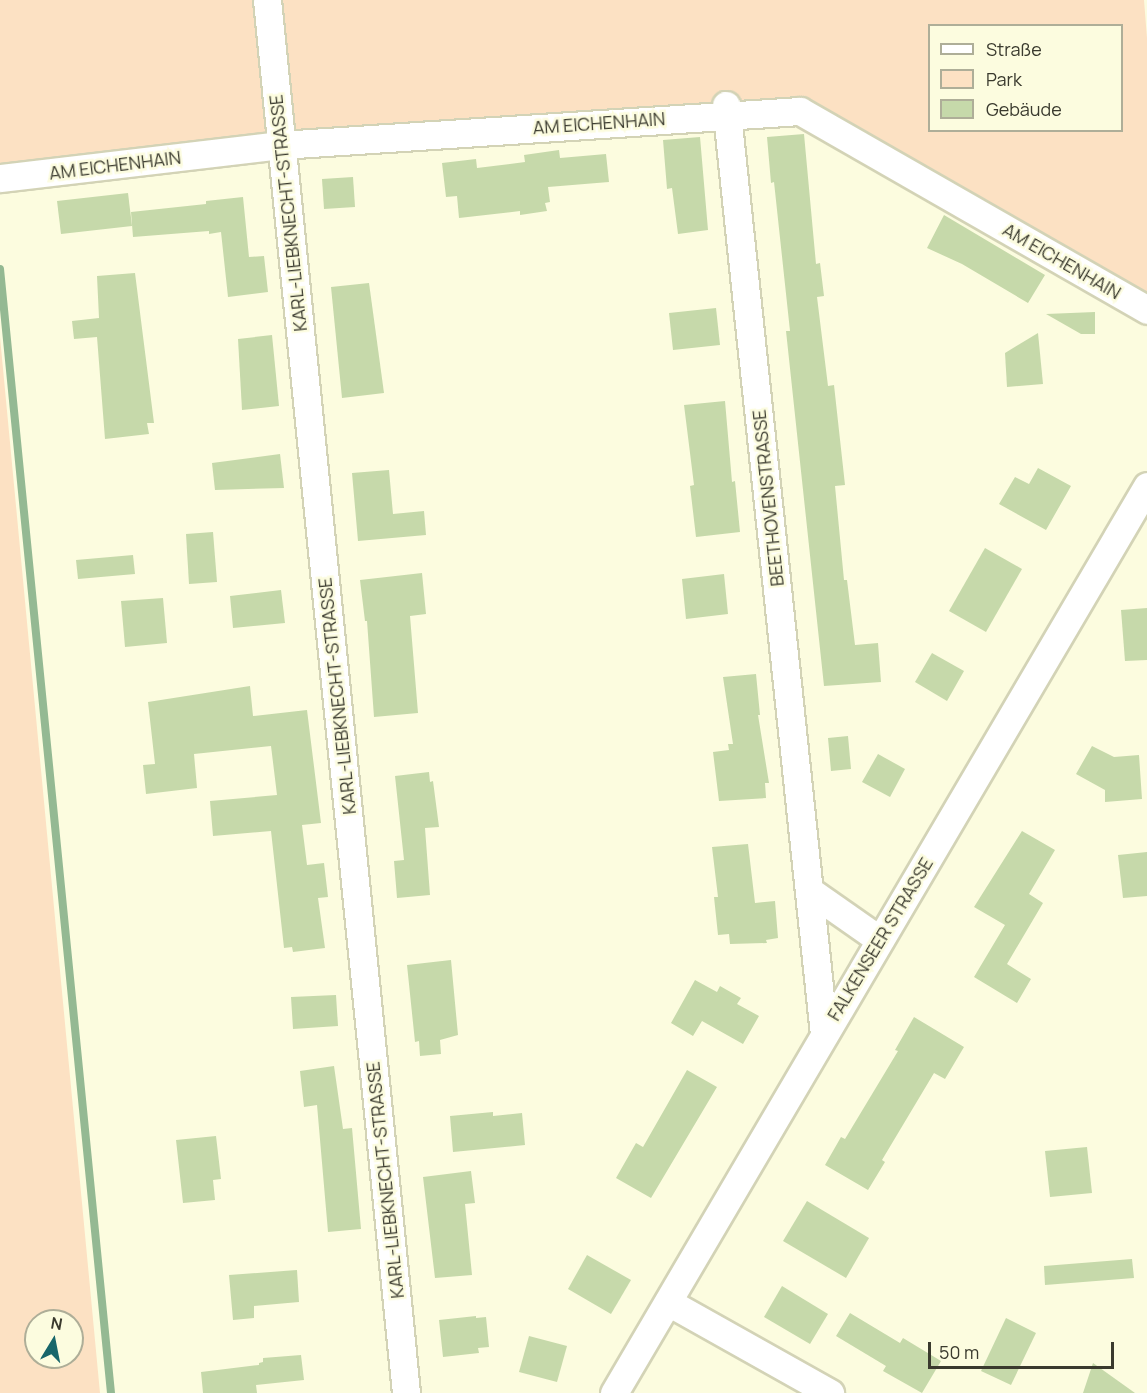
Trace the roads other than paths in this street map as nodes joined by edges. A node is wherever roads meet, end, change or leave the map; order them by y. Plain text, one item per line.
1 (267, 0) edge
2 (727, 110) junction
3 (280, 145) junction
4 (0, 178) edge
5 (1147, 310) edge
6 (1147, 486) edge
7 (810, 891) junction
8 (880, 940) junction
9 (824, 1034) junction
10 (668, 1302) junction
11 (406, 1393) edge
12 (614, 1393) edge
13 (830, 1393) edge

1 - 3 street, KARL-LIEBKNECHT-STRASSE
2 - 3 street, AM EICHENHAIN
2 - 5 street, AM EICHENHAIN
2 - 7 street, BEETHOVENSTRASSE
3 - 4 street, AM EICHENHAIN
3 - 11 street, KARL-LIEBKNECHT-STRASSE
6 - 8 street, FALKENSEER STRASSE
7 - 8 street
7 - 9 street, BEETHOVENSTRASSE
8 - 9 street, FALKENSEER STRASSE
9 - 10 street, FALKENSEER STRASSE
10 - 12 street, FALKENSEER STRASSE
10 - 13 street

